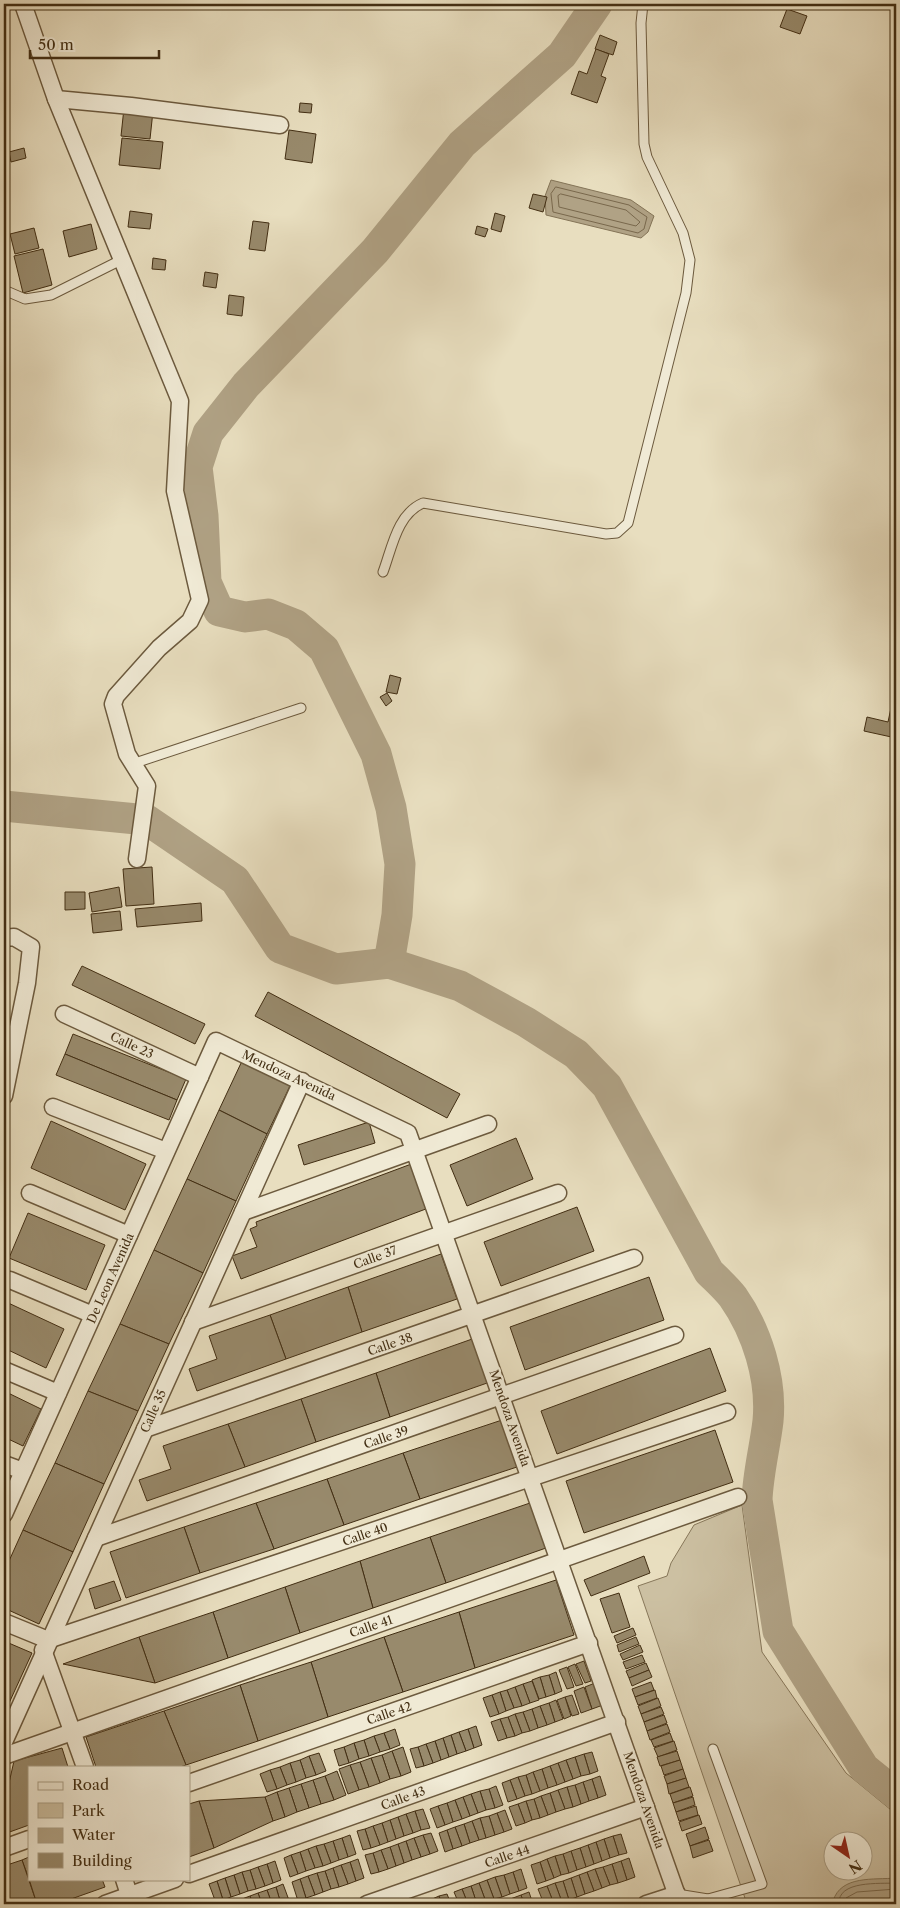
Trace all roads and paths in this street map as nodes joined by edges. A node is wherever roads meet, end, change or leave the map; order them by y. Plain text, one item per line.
1 (23, 4) edge
2 (643, 4) edge
3 (56, 99) junction
4 (280, 125) dead end
5 (121, 260) junction
6 (4, 290) edge
7 (383, 572) dead end
8 (301, 708) dead end
9 (132, 764) junction
10 (137, 860) dead end
11 (4, 938) edge
12 (64, 1014) dead end
13 (216, 1041) joint
14 (200, 1077) junction
15 (302, 1081) junction
16 (4, 1096) edge
17 (53, 1107) dead end
18 (488, 1124) dead end
19 (415, 1150) junction
20 (166, 1151) junction
21 (30, 1193) dead end
22 (558, 1193) dead end
23 (243, 1212) junction
24 (444, 1232) junction
25 (129, 1235) junction
26 (634, 1258) dead end
27 (10, 1280) dead end
28 (473, 1314) junction
29 (93, 1315) junction
30 (194, 1322) junction
31 (675, 1335) dead end
32 (4, 1370) edge
33 (58, 1394) junction
34 (502, 1396) junction
35 (727, 1412) dead end
36 (145, 1429) junction
37 (4, 1464) edge
38 (23, 1471) junction
39 (531, 1478) junction
40 (738, 1497) dead end
41 (4, 1514) edge
42 (96, 1538) junction
43 (560, 1560) junction
44 (4, 1622) edge
45 (589, 1643) junction
46 (46, 1645) junction
47 (617, 1722) junction
48 (72, 1732) junction
49 (4, 1742) edge
50 (713, 1749) dead end
51 (4, 1756) edge
52 (85, 1766) edge
53 (190, 1783) edge
54 (646, 1807) junction
55 (28, 1839) edge
56 (4, 1848) edge
57 (190, 1874) edge
58 (124, 1880) edge
59 (173, 1880) edge
60 (679, 1899) edge
61 (708, 1899) junction
62 (131, 1900) edge
63 (105, 1904) edge
64 (367, 1904) edge
65 (646, 1904) edge
66 (699, 1904) edge

1 - 3 street
2 - 7 lane
3 - 4 street
3 - 5 street
5 - 6 lane
5 - 9 street
8 - 9 lane
9 - 10 street
11 - 16 street
12 - 14 street, Calle 23
13 - 14 street, De Leon Avenida
13 - 15 street, Mendoza Avenida
14 - 20 street, De Leon Avenida
15 - 19 street, Mendoza Avenida
15 - 23 street, Calle 35
17 - 20 street
18 - 19 street
19 - 23 street
19 - 24 street, Mendoza Avenida
20 - 25 street, De Leon Avenida
21 - 25 street
22 - 24 street, Calle 37
23 - 30 street, Calle 35
24 - 28 street, Mendoza Avenida
24 - 30 street, Calle 37
25 - 29 street, De Leon Avenida
26 - 28 street, Calle 38
27 - 29 street
28 - 34 street, Mendoza Avenida
28 - 36 street, Calle 38
29 - 33 street, De Leon Avenida
30 - 36 street, Calle 35
31 - 34 street, Calle 39
32 - 33 street
33 - 38 street, De Leon Avenida
34 - 39 street, Mendoza Avenida
34 - 42 street, Calle 39
35 - 39 street, Calle 40
36 - 42 street, Calle 35
37 - 38 street
38 - 41 street, De Leon Avenida
39 - 43 street, Mendoza Avenida
39 - 46 street, Calle 40
40 - 43 street, Calle 41
42 - 46 street, Calle 35
43 - 45 street, Mendoza Avenida
43 - 48 street, Calle 41
44 - 46 street
45 - 47 street, Mendoza Avenida
45 - 53 street, Calle 42
46 - 48 street
46 - 49 street, Calle 35
47 - 54 street, Mendoza Avenida
47 - 57 street, Calle 43
48 - 51 street, Calle 41
48 - 52 street
50 - 61 lane
54 - 60 street, Mendoza Avenida
54 - 64 street, Calle 44
55 - 56 street
58 - 62 street
59 - 62 street
60 - 61 lane
60 - 65 street
61 - 66 lane
62 - 63 street

